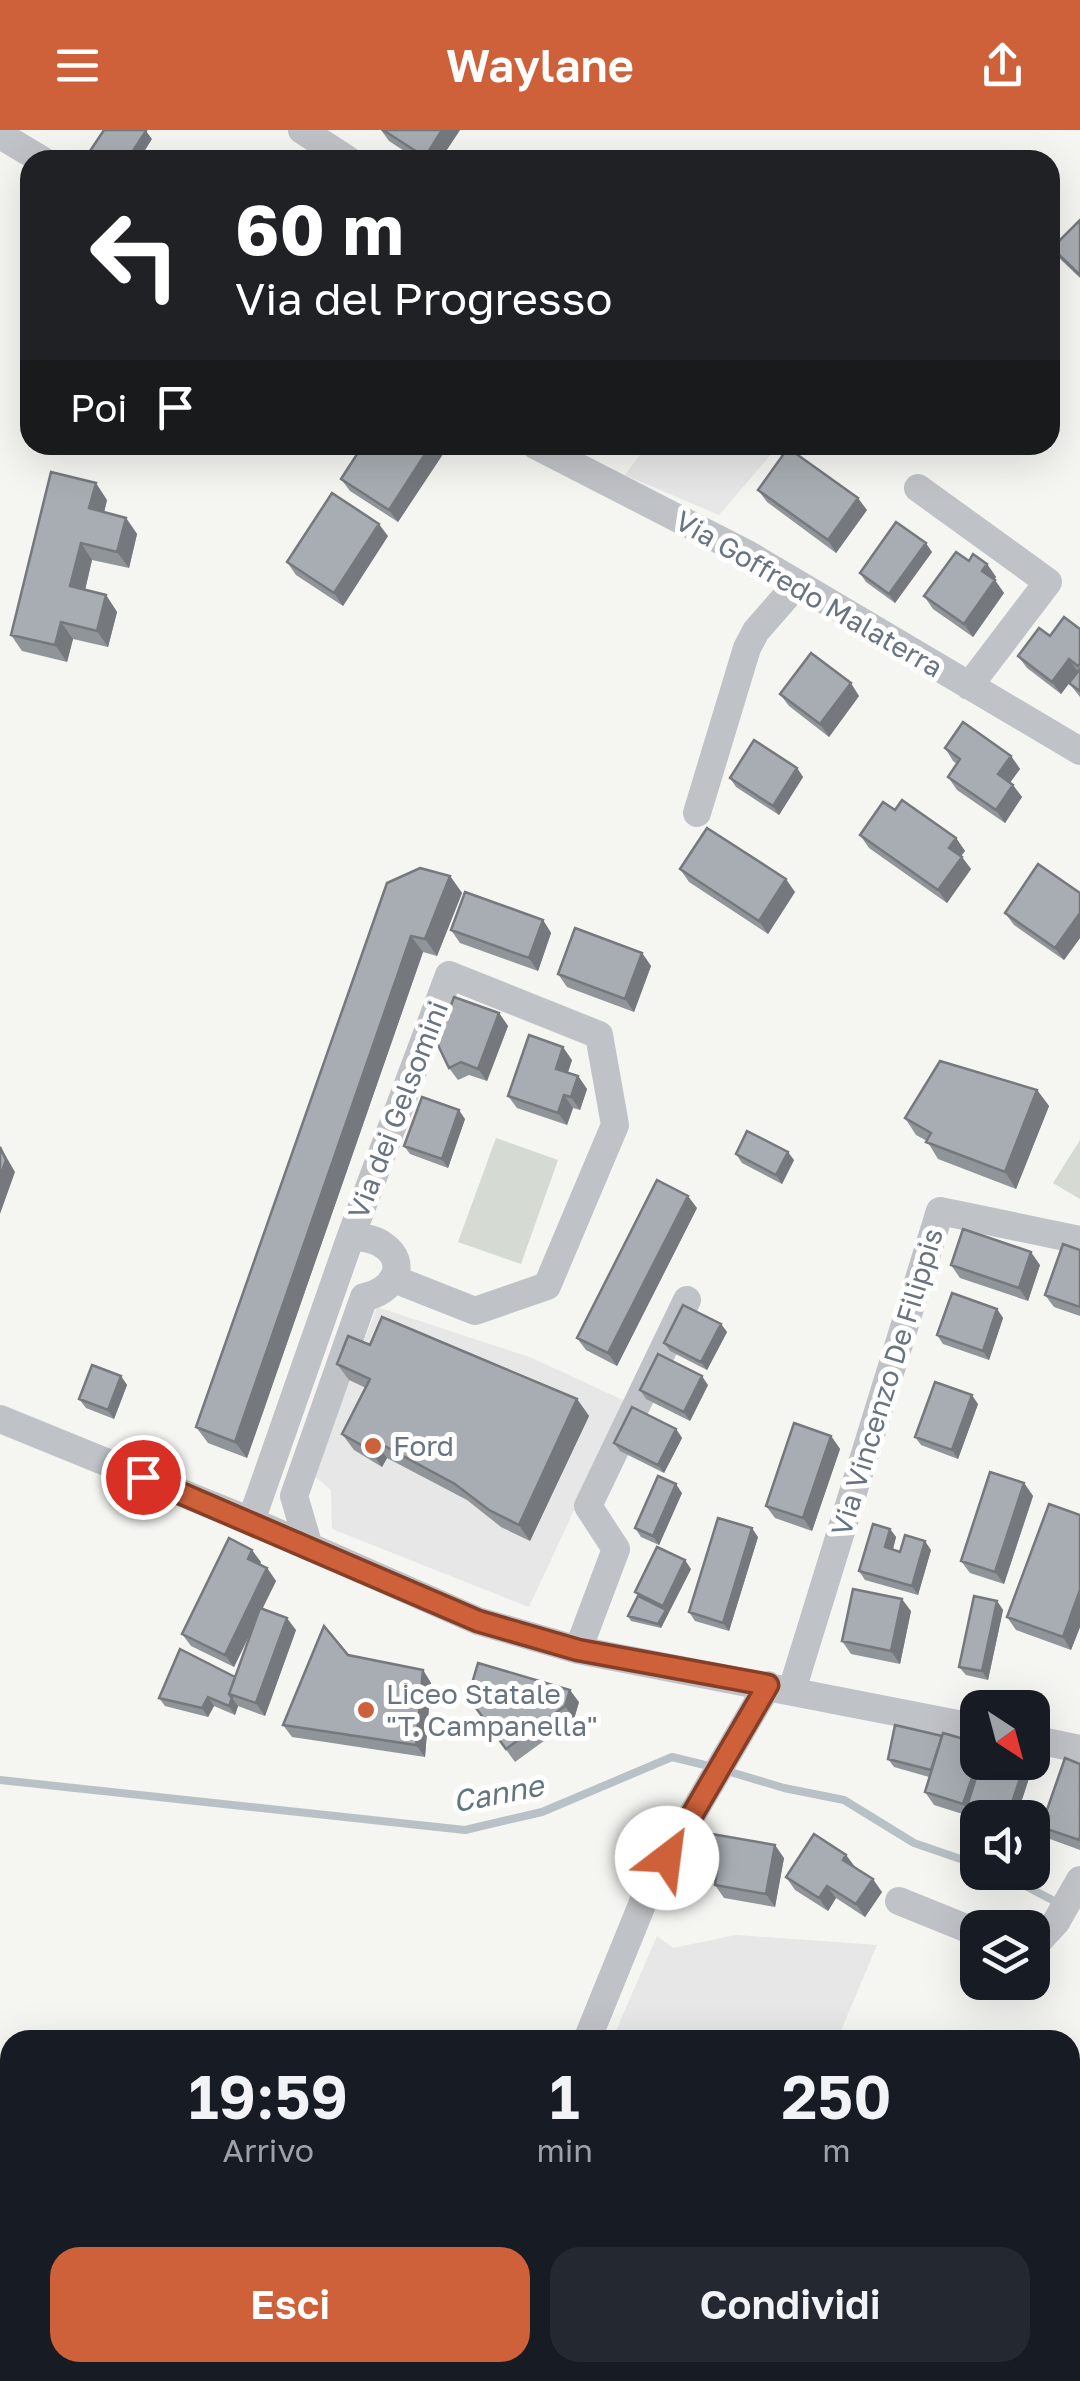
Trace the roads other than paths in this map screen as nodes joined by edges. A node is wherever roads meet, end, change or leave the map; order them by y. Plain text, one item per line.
1 (302, 130) edge
2 (0, 135) edge
3 (25, 150) edge
4 (333, 150) edge
5 (554, 455) edge
6 (918, 488) dead end
7 (797, 584) junction
8 (969, 686) junction
9 (1078, 750) edge
10 (697, 813) dead end
11 (351, 1236) junction
12 (1080, 1240) edge
13 (394, 1279) junction
14 (687, 1300) dead end
15 (0, 1419) edge
16 (294, 1496) junction
17 (254, 1512) junction
18 (309, 1547) junction
19 (578, 1650) junction
20 (780, 1687) junction
21 (960, 1724) edge
22 (1050, 1741) edge
23 (1078, 1744) edge
24 (1076, 1886) edge
25 (898, 1901) dead end
26 (960, 1926) edge
27 (1050, 1928) edge
28 (591, 2030) edge

1 - 4 street
2 - 3 street
5 - 7 street, Via Goffredo Malaterra
6 - 8 street
7 - 8 street, Via Goffredo Malaterra
7 - 10 street
8 - 9 street, Via Goffredo Malaterra
11 - 13 street, Via dei Gelsomini
11 - 13 street, Via dei Gelsomini
11 - 17 street, Via dei Gelsomini
12 - 20 street, Via Vincenzo De Filippis
13 - 16 street
14 - 19 street
15 - 17 street
16 - 17 street
16 - 18 street
17 - 18 street
18 - 19 street
19 - 20 street
20 - 21 street
20 - 28 street
22 - 23 street
24 - 27 street
25 - 26 street

